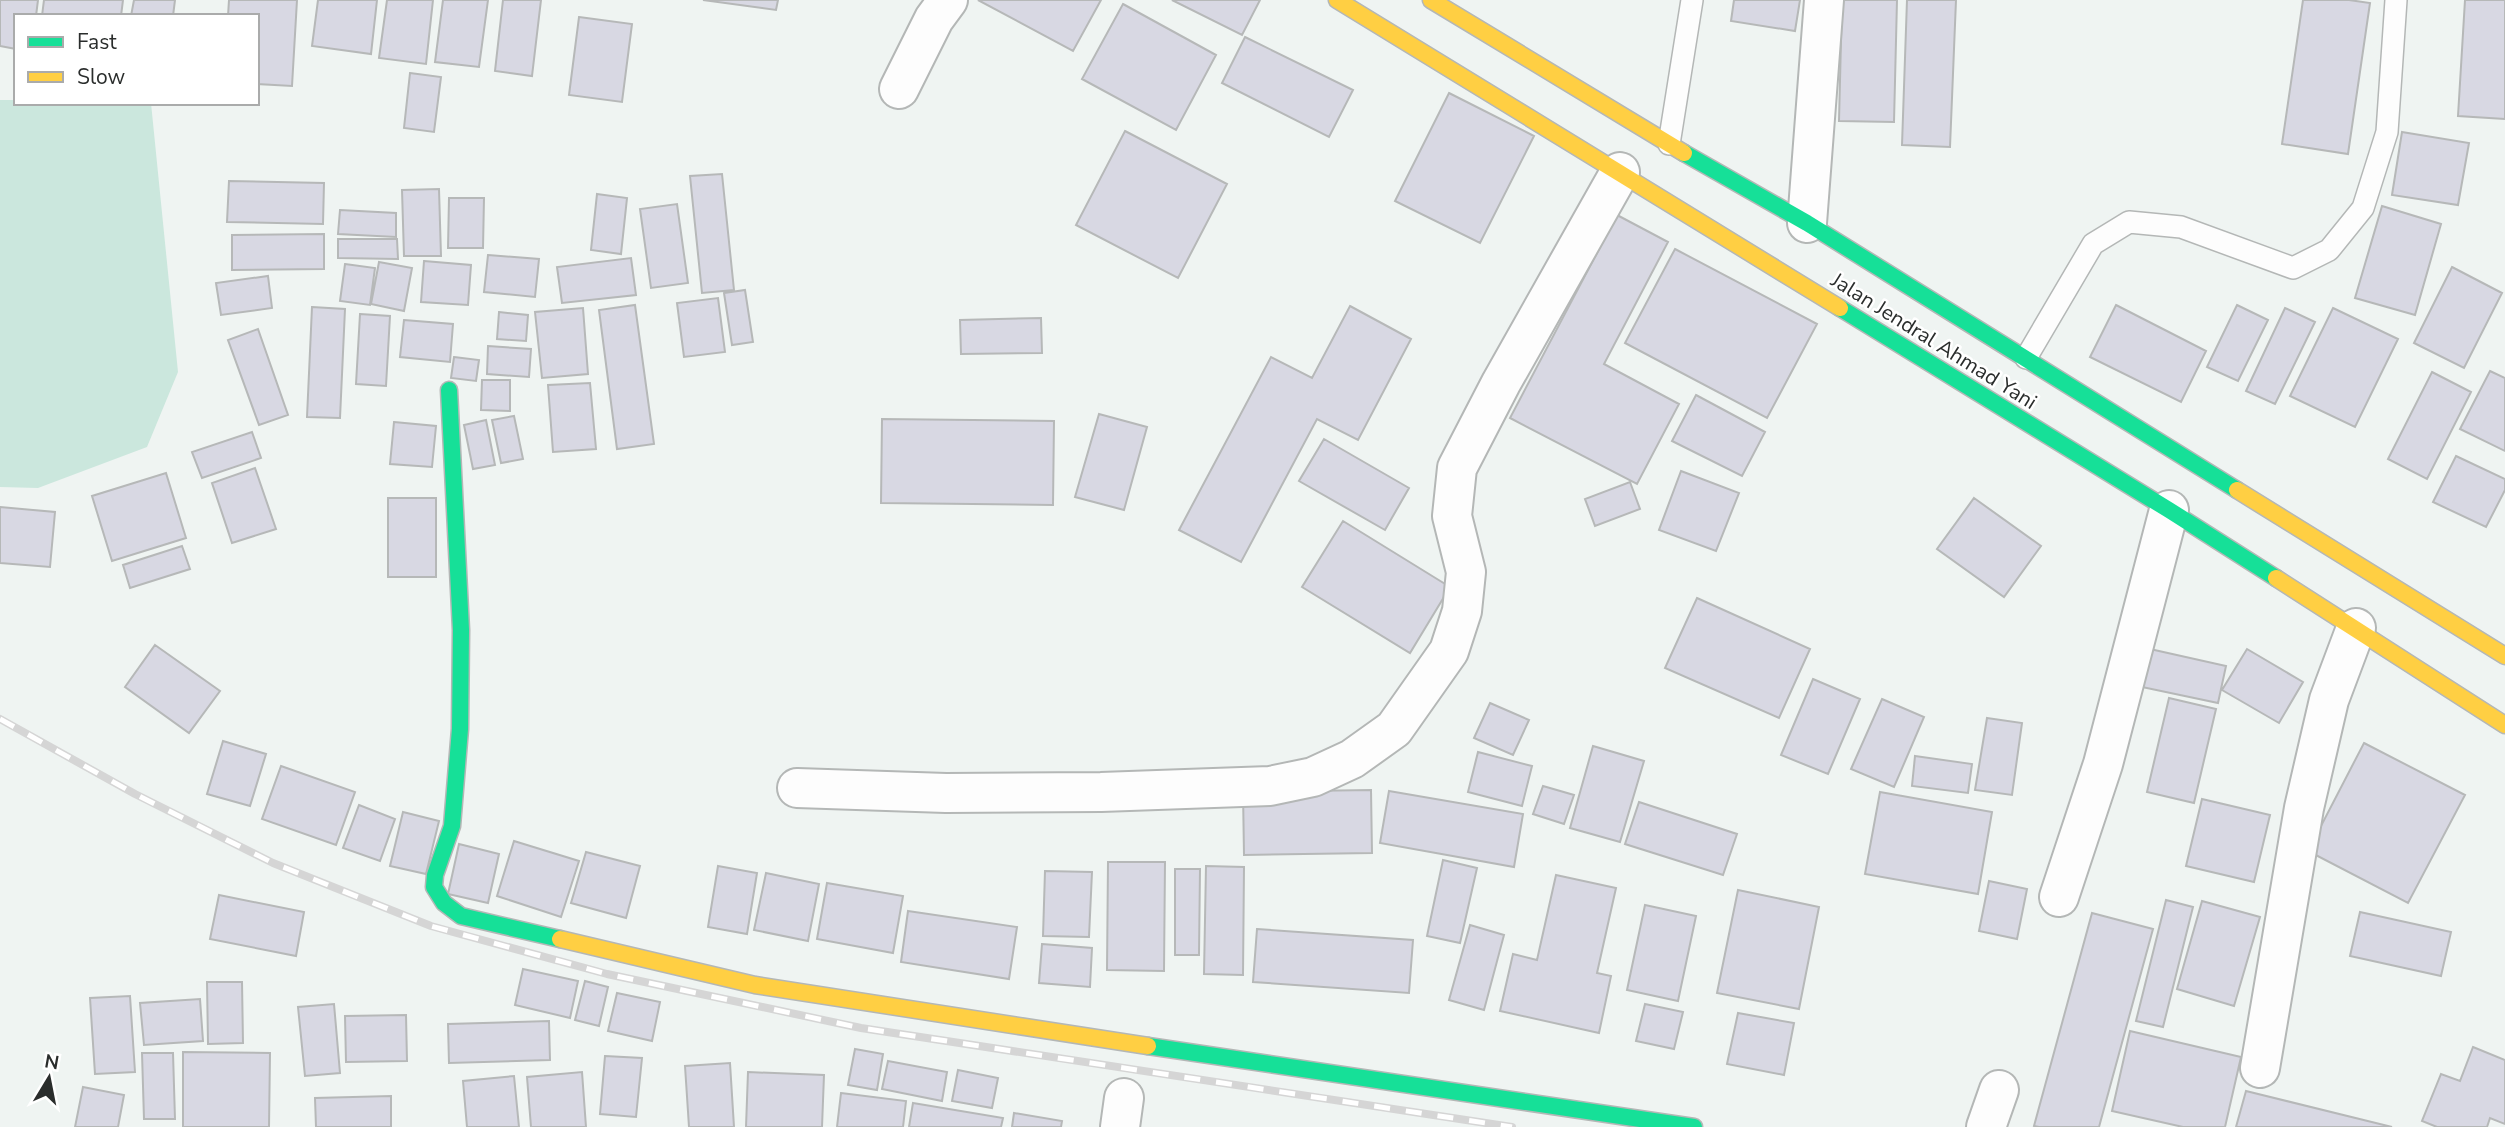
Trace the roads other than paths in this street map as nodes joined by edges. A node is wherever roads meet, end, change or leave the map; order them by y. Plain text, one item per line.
1 (947, 0) edge
2 (1337, 0) edge
3 (1431, 0) edge
4 (1692, 0) edge
5 (1824, 0) edge
6 (2396, 0) edge
7 (899, 89) dead end
8 (1669, 144) junction
9 (1620, 172) junction
10 (1807, 223) junction
11 (2026, 358) junction
12 (449, 390) dead end
13 (2169, 510) junction
14 (2357, 628) junction
15 (2505, 656) edge
16 (2505, 725) edge
17 (797, 788) dead end
18 (2059, 897) dead end
19 (2260, 1068) dead end
20 (1999, 1090) dead end
21 (1694, 1127) edge
22 (1986, 1127) edge

1 - 7 street
2 - 9 main road, Jalan Jendral Ahmad Yani
3 - 8 main road, Jalan Jendral Ahmad Yani
4 - 8 lane
5 - 10 street
6 - 11 lane
8 - 10 main road, Jalan Jendral Ahmad Yani
9 - 13 main road, Jalan Jendral Ahmad Yani
9 - 17 street
10 - 11 main road, Jalan Jendral Ahmad Yani
11 - 15 main road, Jalan Jendral Ahmad Yani
12 - 21 main road
13 - 14 main road, Jalan Jendral Ahmad Yani
13 - 18 street
14 - 16 main road, Jalan Jendral Ahmad Yani
14 - 19 street
20 - 22 street

